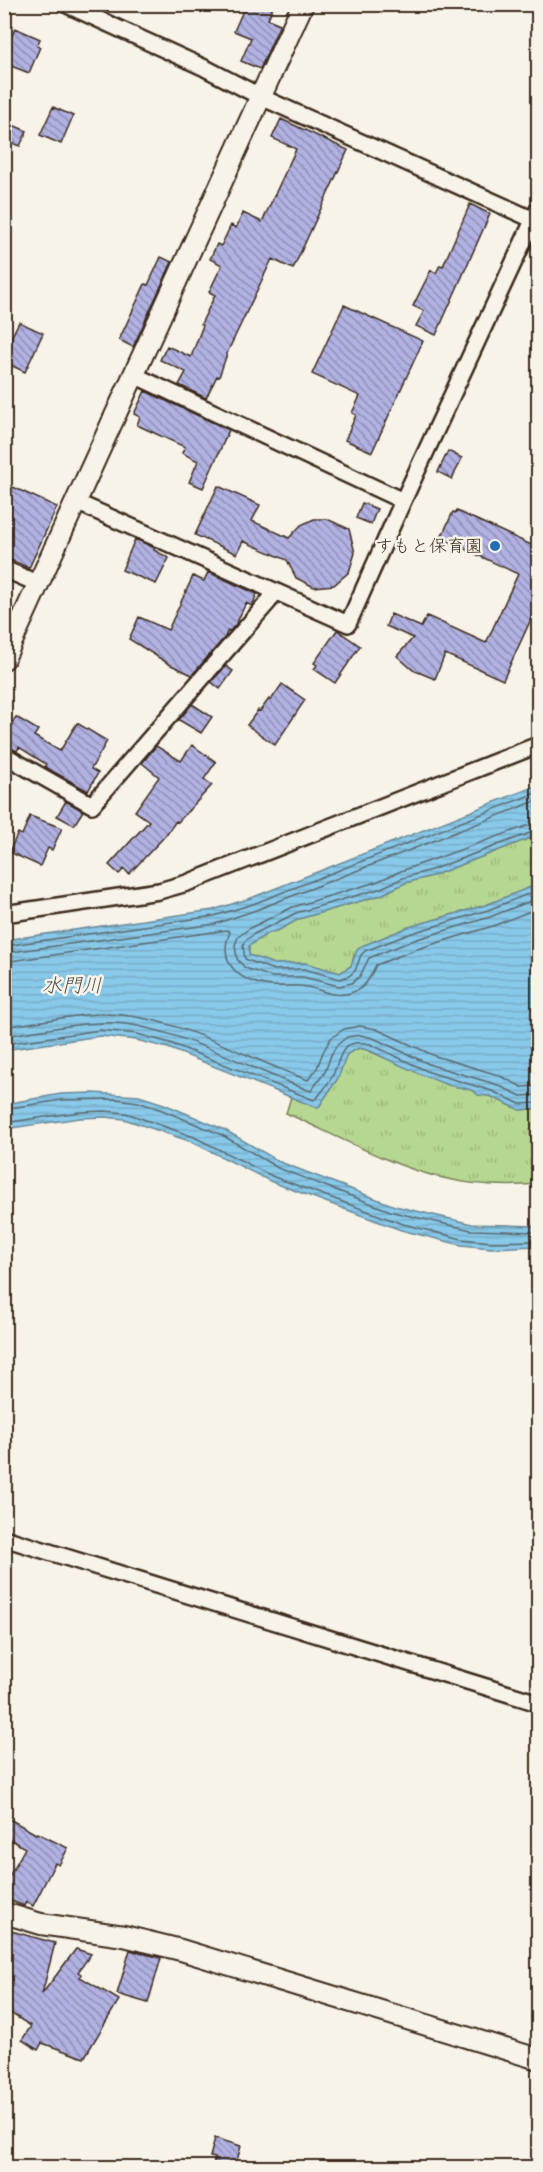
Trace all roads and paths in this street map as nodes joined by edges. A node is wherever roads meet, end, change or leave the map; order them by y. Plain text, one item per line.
1 (65, 4) edge
2 (303, 4) edge
3 (261, 97) junction
4 (536, 215) edge
5 (134, 375) junction
6 (404, 501) junction
7 (76, 502) junction
8 (4, 568) edge
9 (39, 584) junction
10 (275, 591) junction
11 (4, 659) edge
12 (538, 745) edge
13 (4, 755) edge
14 (4, 914) edge
15 (4, 1538) edge
16 (538, 1703) edge
17 (4, 1913) edge
18 (538, 2059) edge

1 - 3 street
2 - 3 street
3 - 4 street
3 - 5 street
4 - 6 street
5 - 6 street
5 - 7 street
6 - 10 street
7 - 9 street
7 - 10 street
8 - 9 street
9 - 11 street
10 - 13 street
12 - 14 street
15 - 16 street
17 - 18 street

